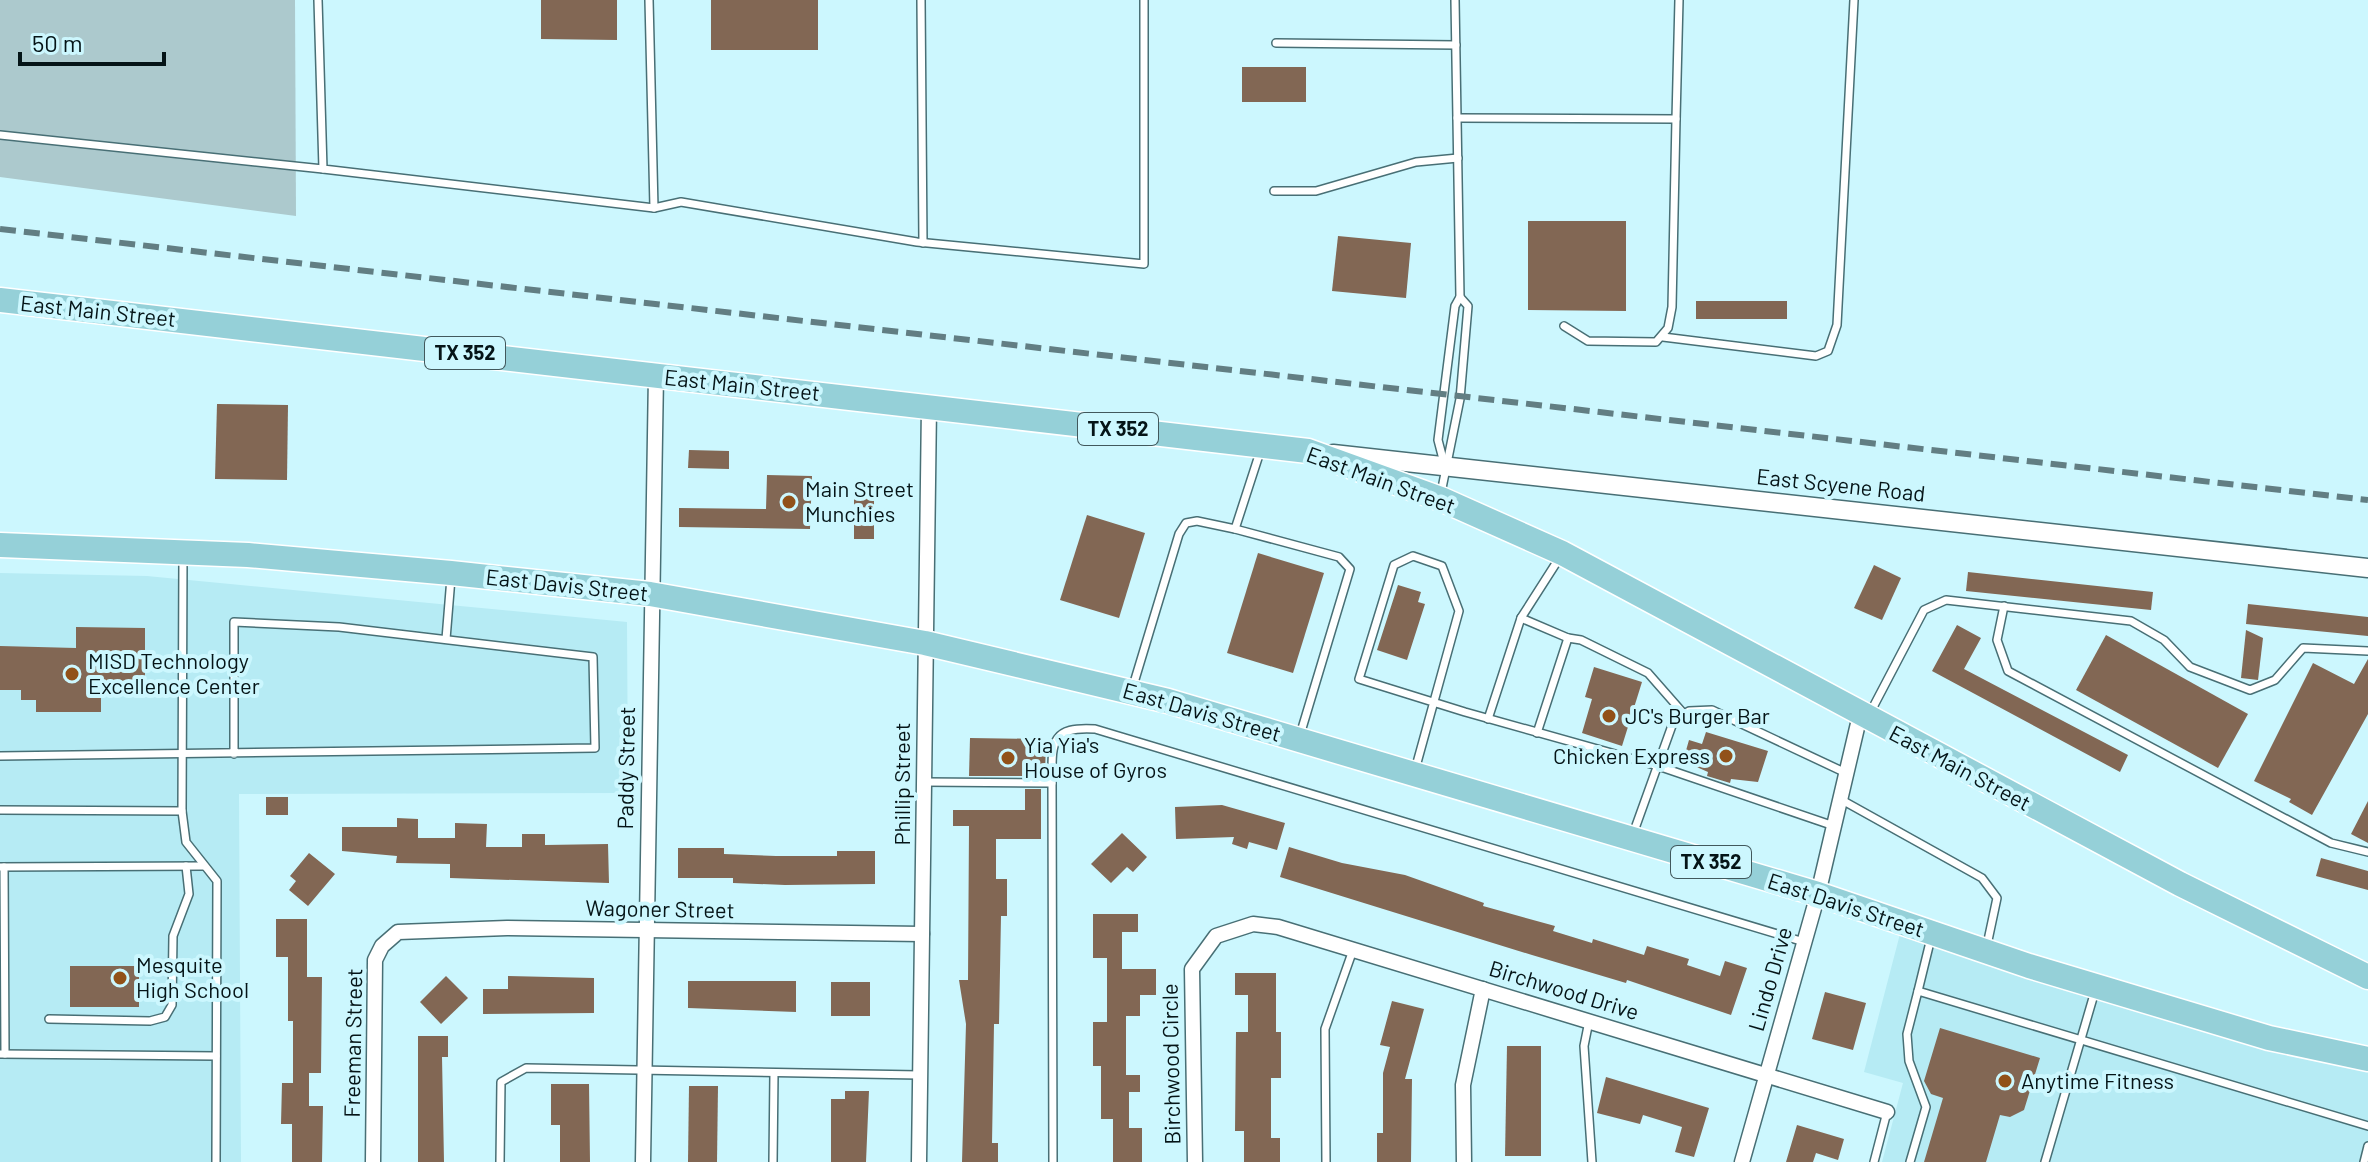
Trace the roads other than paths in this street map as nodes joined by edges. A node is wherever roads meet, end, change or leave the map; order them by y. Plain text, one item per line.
1 (318, 0) edge
2 (649, 0) edge
3 (921, 0) edge
4 (1144, 0) edge
5 (1455, 0) edge
6 (1679, 0) edge
7 (1854, 0) edge
8 (1276, 43) dead end
9 (1456, 45) junction
10 (1457, 118) junction
11 (1676, 119) junction
12 (0, 135) edge
13 (1458, 158) junction
14 (323, 169) junction
15 (1274, 191) dead end
16 (654, 208) junction
17 (923, 243) junction
18 (1460, 297) junction
19 (0, 300) edge
20 (1564, 326) dead end
21 (1663, 337) junction
22 (656, 375) junction
23 (929, 406) junction
24 (1261, 446) junction
25 (1308, 451) junction
26 (1445, 465) junction
27 (1441, 499) junction
28 (1235, 529) junction
29 (0, 545) edge
30 (183, 552) junction
31 (1562, 553) junction
32 (2368, 568) edge
33 (451, 573) junction
34 (650, 594) junction
35 (2004, 606) junction
36 (1521, 618) junction
37 (1568, 638) junction
38 (446, 639) junction
39 (925, 643) junction
40 (2368, 651) edge
41 (1131, 691) junction
42 (1435, 703) junction
43 (1684, 714) junction
44 (1863, 717) junction
45 (1488, 719) junction
46 (1537, 733) junction
47 (1298, 739) junction
48 (234, 754) junction
49 (182, 755) junction
50 (0, 756) edge
51 (1658, 766) junction
52 (1846, 773) junction
53 (1414, 774) junction
54 (925, 782) junction
55 (1052, 783) junction
56 (1840, 799) junction
57 (0, 810) edge
58 (182, 811) junction
59 (1834, 826) junction
60 (1631, 838) junction
61 (2368, 852) edge
62 (186, 866) junction
63 (203, 866) junction
64 (2, 867) edge
65 (1818, 894) junction
66 (645, 931) junction
67 (398, 932) joint
68 (1227, 932) joint
69 (1933, 933) junction
70 (922, 934) junction
71 (1804, 942) junction
72 (1353, 950) junction
73 (1986, 951) junction
74 (2368, 977) edge
75 (2096, 986) junction
76 (1483, 989) junction
77 (1918, 991) junction
78 (49, 1019) dead end
79 (1589, 1020) junction
80 (2081, 1041) junction
81 (3, 1054) edge
82 (216, 1056) junction
83 (2368, 1059) edge
84 (644, 1071) junction
85 (774, 1073) junction
86 (1765, 1073) junction
87 (920, 1075) junction
88 (1887, 1112) joint
89 (2368, 1126) edge
90 (2368, 1146) edge
91 (216, 1162) edge
92 (373, 1162) edge
93 (500, 1162) edge
94 (643, 1162) edge
95 (773, 1162) edge
96 (919, 1162) edge
97 (1053, 1162) edge
98 (1195, 1162) edge
99 (1326, 1162) edge
100 (1464, 1162) edge
101 (1592, 1162) edge
102 (1742, 1162) edge
103 (1874, 1162) edge
104 (1910, 1162) edge
105 (2045, 1162) edge
106 (2364, 1162) edge

1 - 14 lane
2 - 16 lane
3 - 17 lane
4 - 17 lane
5 - 9 lane
6 - 11 lane
7 - 21 lane
8 - 9 lane
9 - 10 lane
10 - 11 lane
10 - 13 lane
11 - 21 lane
12 - 14 lane
13 - 15 lane
13 - 18 lane
14 - 16 lane
16 - 17 lane
18 - 26 lane
18 - 26 lane
19 - 22 main road, East Main Street / TX 352
20 - 21 lane
22 - 23 main road, East Main Street / TX 352
22 - 34 street, Paddy Street
23 - 24 main road, East Main Street / TX 352
23 - 39 street, Phillip Street
24 - 25 main road, East Main Street / TX 352
24 - 28 lane
25 - 26 street, East Scyene Road
25 - 27 main road, East Main Street / TX 352
26 - 27 lane
26 - 32 street, East Scyene Road
27 - 31 main road, East Main Street / TX 352
28 - 41 lane
28 - 47 lane
29 - 30 main road, East Davis Street / TX 352
30 - 33 main road, East Davis Street / TX 352
30 - 49 lane
31 - 36 lane
31 - 44 main road, East Main Street / TX 352
33 - 34 main road, East Davis Street / TX 352
33 - 38 lane
34 - 39 main road, East Davis Street / TX 352
34 - 66 street, Paddy Street
35 - 40 lane
35 - 44 lane
35 - 61 lane
36 - 37 lane
36 - 45 lane
37 - 43 lane
37 - 46 lane
38 - 48 lane
38 - 48 lane
39 - 41 main road, East Davis Street / TX 352
39 - 54 street, Phillip Street
41 - 47 main road, East Davis Street / TX 352
42 - 42 lane
42 - 45 lane
42 - 53 lane
43 - 51 lane
43 - 52 lane
44 - 52 street, Lindo Drive
44 - 74 main road, East Main Street / TX 352
45 - 46 lane
46 - 51 lane
47 - 53 main road, East Davis Street / TX 352
48 - 49 lane
49 - 50 lane
49 - 58 lane
51 - 59 lane
51 - 60 lane
52 - 56 street, Lindo Drive
53 - 60 main road, East Davis Street / TX 352
54 - 55 lane
54 - 70 street, Phillip Street
55 - 71 lane
55 - 97 lane
56 - 59 street, Lindo Drive
56 - 73 lane
57 - 58 lane
58 - 63 lane
59 - 65 street, Lindo Drive
60 - 65 main road, East Davis Street / TX 352
62 - 63 lane
62 - 64 lane
62 - 78 lane
63 - 82 lane
64 - 81 lane
65 - 69 main road, East Davis Street / TX 352
65 - 71 street, Lindo Drive
66 - 67 street, Wagoner Street
66 - 70 street, Wagoner Street
66 - 84 street, Paddy Street
67 - 92 street, Freeman Street
68 - 72 street, Birchwood Drive
68 - 98 street, Birchwood Circle
69 - 73 main road, East Davis Street / TX 352
69 - 77 lane
70 - 87 street, Phillip Street
71 - 86 street, Lindo Drive
72 - 76 street, Birchwood Drive
72 - 99 lane
73 - 75 main road, East Davis Street / TX 352
75 - 80 lane
75 - 83 main road, East Davis Street / TX 352
76 - 79 street, Birchwood Drive
76 - 100 street
77 - 80 lane
77 - 104 lane
79 - 86 street, Birchwood Drive
79 - 101 lane
80 - 89 lane
80 - 105 lane
81 - 82 lane
82 - 91 lane
84 - 85 lane
84 - 93 lane
84 - 94 street, Paddy Street
85 - 87 lane
85 - 95 lane
86 - 88 street, Birchwood Drive
86 - 102 street, Lindo Drive
87 - 96 street, Phillip Street
88 - 103 lane
90 - 106 lane

